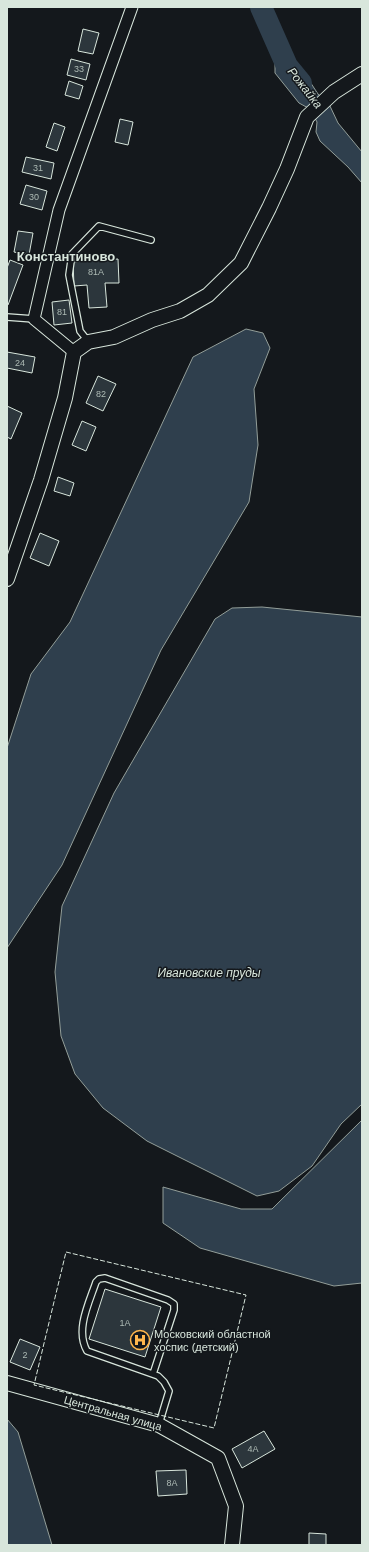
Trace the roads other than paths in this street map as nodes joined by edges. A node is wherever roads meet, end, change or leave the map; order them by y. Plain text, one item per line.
1 (132, 7) edge
2 (362, 74) edge
3 (151, 240) dead end
4 (7, 317) edge
5 (34, 319) junction
6 (88, 342) junction
7 (74, 352) junction
8 (7, 579) edge
9 (153, 1374) junction
10 (7, 1383) edge
11 (159, 1425) junction
12 (232, 1545) edge

1 - 5 street
2 - 6 street
3 - 6 lane
4 - 5 lane
5 - 7 street
6 - 7 street
7 - 8 street
9 - 9 lane
9 - 11 lane
10 - 11 street, Центральная улица
11 - 12 street, Центральная улица

